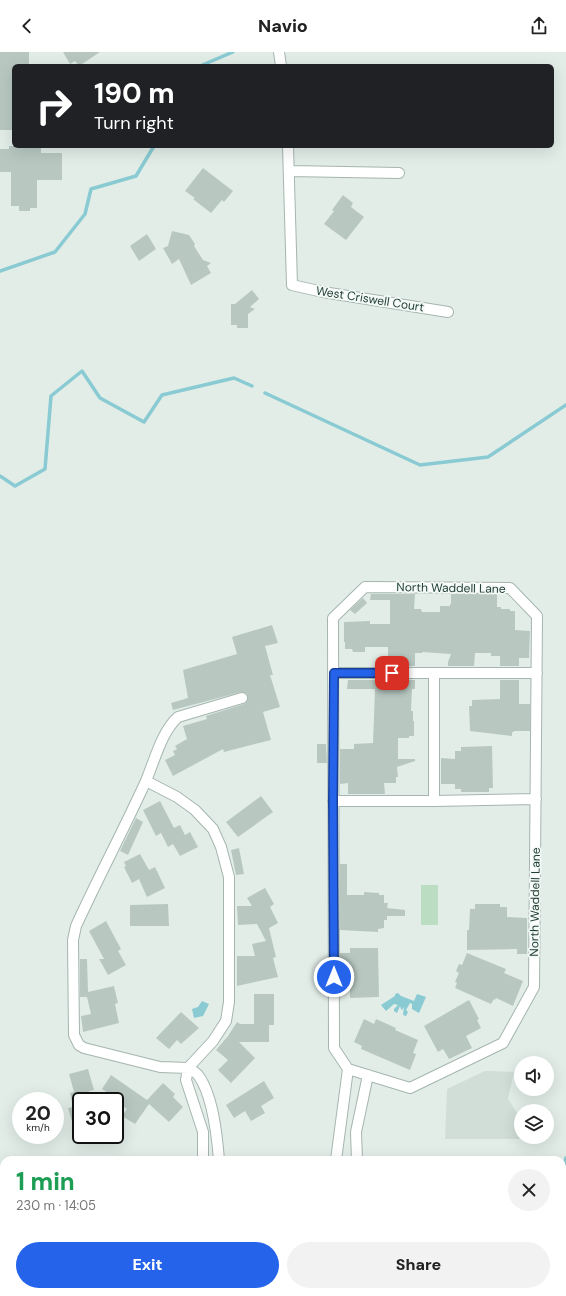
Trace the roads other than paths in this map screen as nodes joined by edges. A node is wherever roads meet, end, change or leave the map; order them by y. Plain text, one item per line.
1 (279, 52) edge
2 (281, 64) edge
3 (288, 148) edge
4 (290, 171) junction
5 (399, 173) dead end
6 (448, 312) dead end
7 (334, 673) junction
8 (434, 673) junction
9 (537, 673) junction
10 (242, 698) dead end
11 (146, 781) junction
12 (536, 799) junction
13 (333, 800) junction
14 (434, 801) junction
15 (191, 1064) junction
16 (348, 1068) junction
17 (368, 1075) junction
18 (203, 1156) edge
19 (219, 1156) edge
20 (337, 1156) edge
21 (357, 1156) edge

1 - 2 street
3 - 4 street
4 - 5 street
4 - 6 street, West Criswell Court
7 - 8 street
7 - 9 street, North Waddell Lane
7 - 13 street, North Waddell Lane
8 - 9 street
8 - 14 street
9 - 12 street, North Waddell Lane
10 - 11 street
11 - 15 street
11 - 15 street
12 - 14 street
12 - 17 street, North Waddell Lane
13 - 14 street
13 - 16 street, North Waddell Lane
15 - 18 street
15 - 19 street
16 - 17 street, North Waddell Lane
16 - 20 street
17 - 21 street

